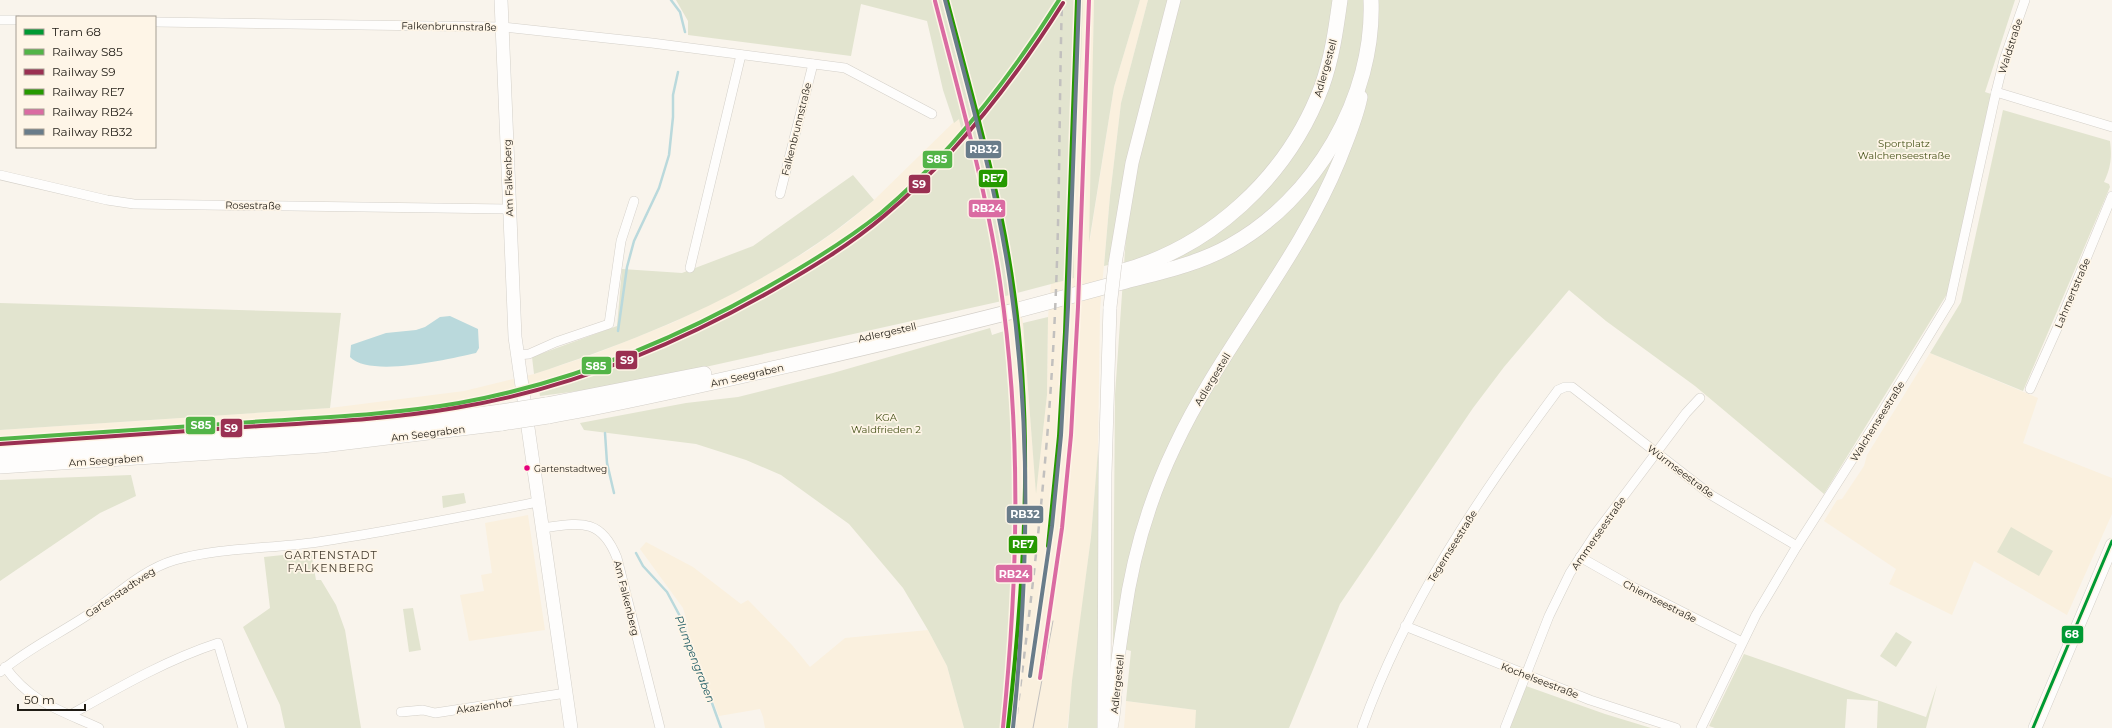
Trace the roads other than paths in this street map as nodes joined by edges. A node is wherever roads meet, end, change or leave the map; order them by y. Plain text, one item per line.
1 (501, 0) edge
2 (1174, 0) edge
3 (1340, 0) edge
4 (1371, 0) edge
5 (2025, 0) edge
6 (0, 20) edge
7 (16, 20) edge
8 (156, 22) edge
9 (503, 27) junction
10 (1368, 49) junction
11 (741, 55) junction
12 (812, 64) junction
13 (1996, 92) junction
14 (932, 114) dead end
15 (2112, 127) edge
16 (0, 175) edge
17 (780, 194) dead end
18 (2112, 196) edge
19 (634, 201) dead end
20 (509, 209) junction
21 (690, 268) dead end
22 (848, 346) junction
23 (517, 355) junction
24 (1572, 387) joint
25 (2030, 389) dead end
26 (1700, 398) dead end
27 (502, 418) junction
28 (0, 453) edge
29 (1657, 453) junction
30 (0, 466) edge
31 (538, 502) junction
32 (542, 528) junction
33 (2112, 545) edge
34 (1797, 546) junction
35 (1580, 557) junction
36 (1405, 626) junction
37 (1742, 642) junction
38 (3, 670) edge
39 (1525, 674) junction
40 (566, 694) junction
41 (401, 712) dead end
42 (70, 715) junction
43 (99, 728) edge
44 (243, 728) edge
45 (571, 728) edge
46 (660, 728) edge
47 (1104, 728) edge
48 (1111, 728) edge
49 (1362, 728) edge
50 (1505, 728) edge
51 (1676, 728) edge
52 (1701, 728) edge
53 (2035, 728) edge

1 - 9 main road, Am Falkenberg
2 - 47 main road, Adlergestell, bridge
3 - 22 main road, Adlergestell
4 - 10 main road, Adlergestell
5 - 13 street, Waldstraße
6 - 7 street
8 - 9 street, Falkenbrunnstraße
9 - 11 street, Falkenbrunnstraße
9 - 20 main road, Am Falkenberg
10 - 22 main road, Adlergestell
10 - 48 main road, Adlergestell
11 - 12 street, Falkenbrunnstraße
11 - 21 street
12 - 14 street, Falkenbrunnstraße
12 - 17 street, Falkenbrunnstraße
13 - 15 street
13 - 34 street, Walchenseestraße
16 - 20 street, Rosestraße
18 - 25 street, Lahmertstraße
19 - 23 street
20 - 23 main road, Am Falkenberg
22 - 27 main road, Am Seegraben, bridge
23 - 31 main road, Am Falkenberg
24 - 29 street, Würmseestraße
24 - 36 street, Tegernseestraße
26 - 29 street, Ammerseestraße
27 - 28 main road, Am Seegraben
27 - 30 main road, Am Seegraben
29 - 34 street, Würmseestraße
29 - 35 street, Ammerseestraße
31 - 32 main road, Am Falkenberg
31 - 38 street, Gartenstadtweg
32 - 40 main road, Am Falkenberg
32 - 46 street, Am Falkenberg
33 - 53 main road
34 - 37 street, Walchenseestraße
35 - 37 street, Chiemseestraße
35 - 39 street, Ammerseestraße
36 - 39 street, Kochelseestraße
36 - 49 street, Tegernseestraße
37 - 52 street, Walchenseestraße
38 - 42 street
39 - 50 street, Ammerseestraße
39 - 51 street, Kochelseestraße
40 - 41 street, Akazienhof
40 - 45 main road, Am Falkenberg
42 - 43 street
42 - 44 street

